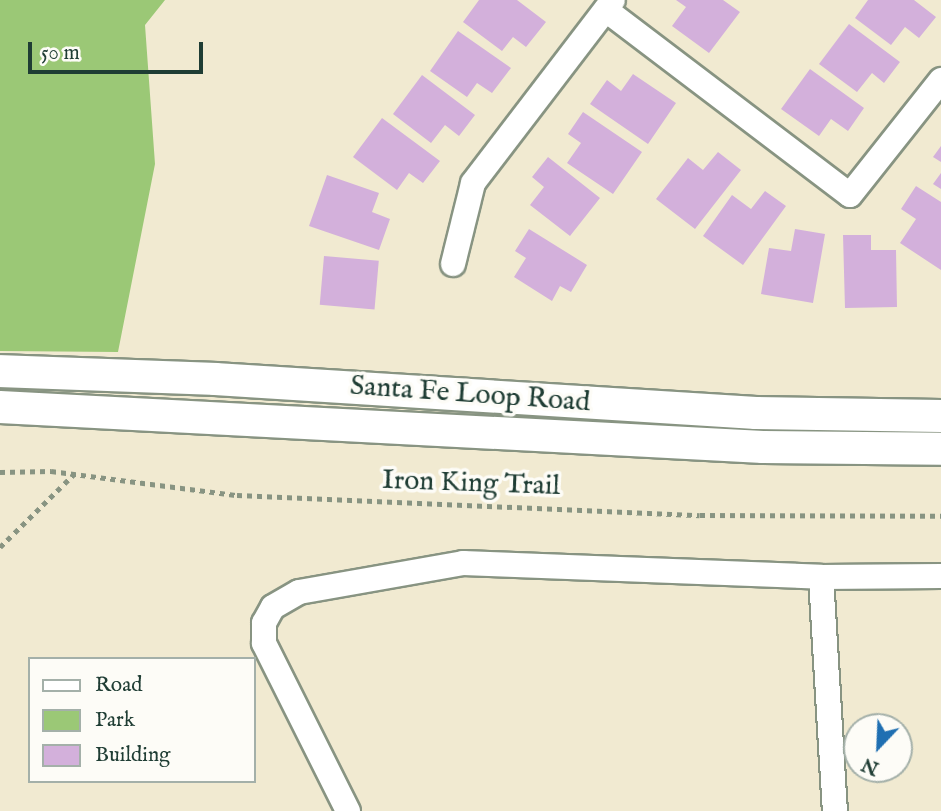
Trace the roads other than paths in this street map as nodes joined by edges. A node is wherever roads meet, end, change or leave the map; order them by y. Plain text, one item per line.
1 (609, 5) edge
2 (941, 80) edge
3 (453, 264) dead end
4 (0, 371) edge
5 (0, 407) edge
6 (941, 416) edge
7 (941, 449) edge
8 (941, 576) edge
9 (821, 577) junction
10 (348, 811) edge
11 (835, 811) edge

1 - 2 street
1 - 3 street
4 - 6 main road, Santa Fe Loop Road
5 - 7 main road, Santa Fe Loop Road
8 - 9 street
9 - 10 street
9 - 11 street

